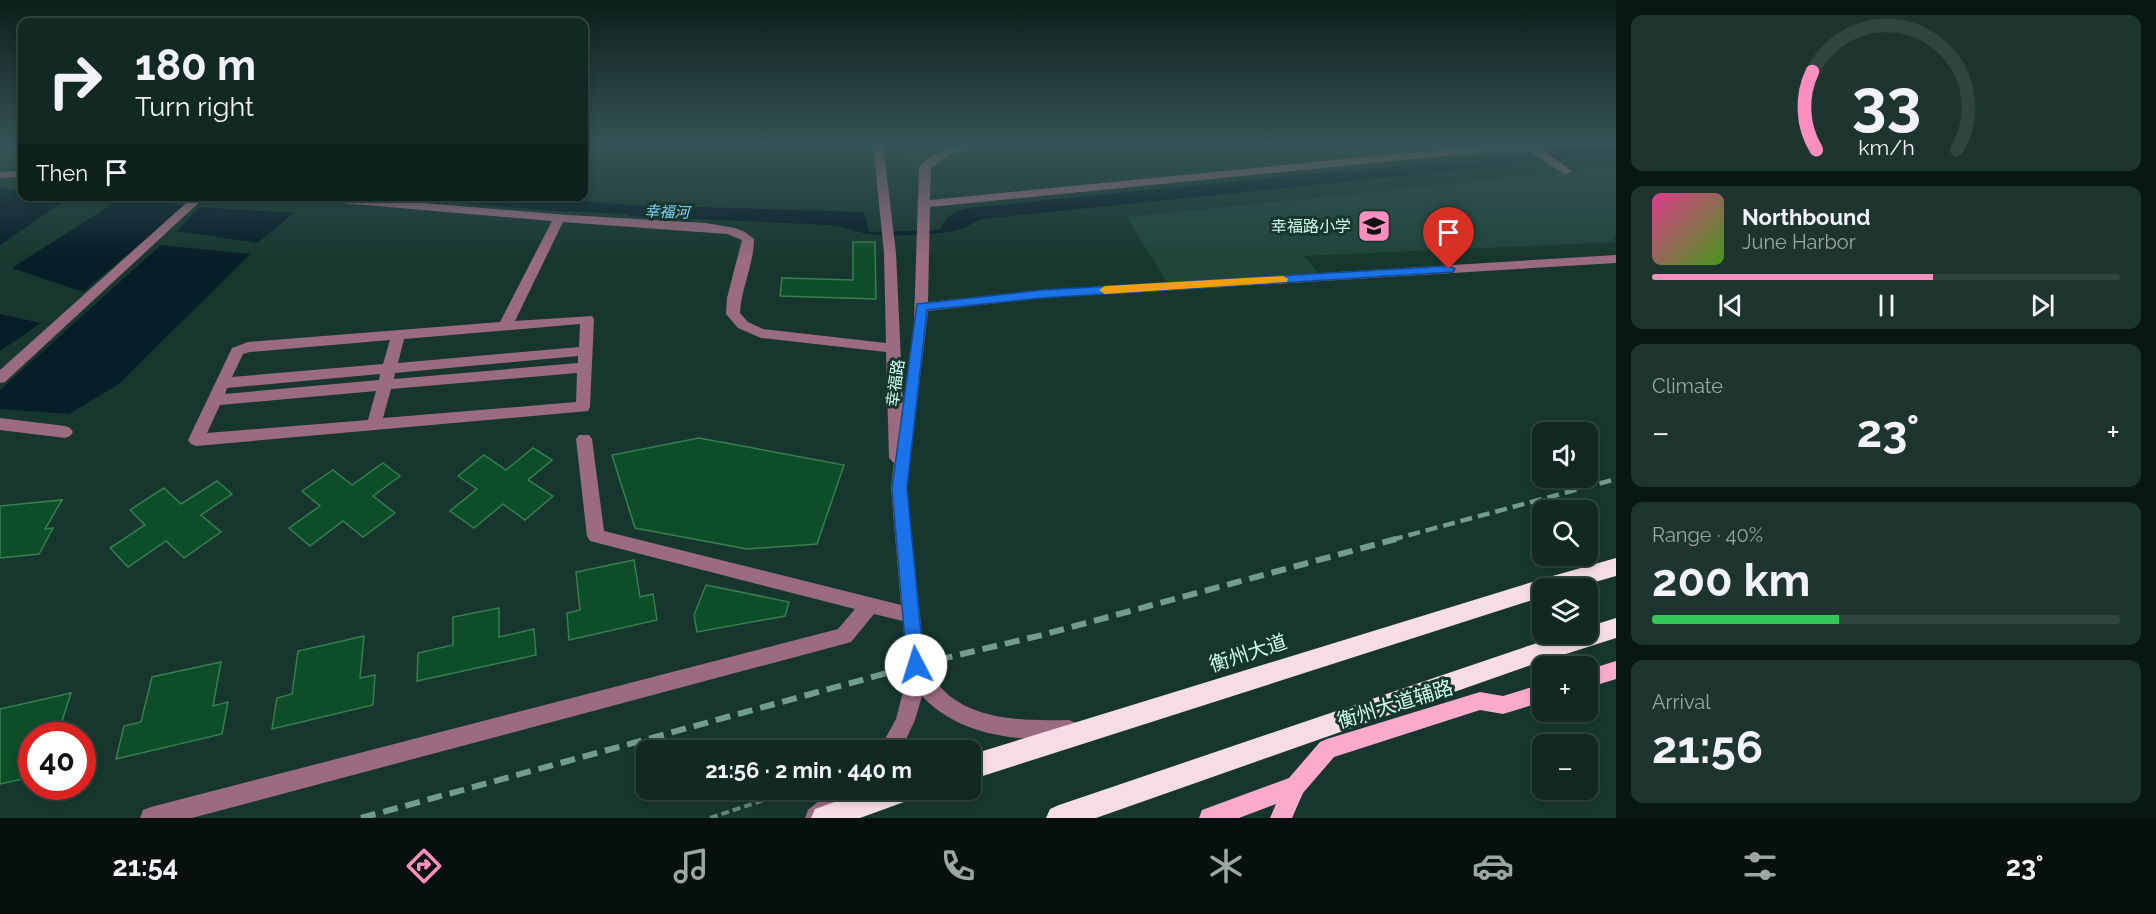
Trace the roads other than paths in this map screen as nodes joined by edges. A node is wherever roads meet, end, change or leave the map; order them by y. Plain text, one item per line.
1 (882, 182) edge
2 (925, 182) edge
3 (1148, 182) edge
4 (195, 201) edge
5 (367, 201) edge
6 (924, 204) junction
7 (559, 219) junction
8 (1616, 259) edge
9 (922, 307) junction
10 (504, 326) junction
11 (398, 334) junction
12 (893, 348) junction
13 (585, 351) junction
14 (585, 367) junction
15 (389, 369) junction
16 (0, 378) edge
17 (222, 384) junction
18 (385, 385) junction
19 (214, 400) junction
20 (0, 424) edge
21 (375, 424) junction
22 (65, 432) dead end
23 (584, 439) dead end
24 (899, 488) junction
25 (1616, 567) edge
26 (1578, 578) edge
27 (1532, 591) edge
28 (870, 605) junction
29 (911, 615) junction
30 (1616, 628) edge
31 (916, 665) junction
32 (1616, 670) edge
33 (1598, 676) edge
34 (1532, 696) edge
35 (1332, 724) junction
36 (1093, 730) junction
37 (895, 740) edge
38 (1327, 749) junction
39 (981, 765) edge
40 (1296, 786) junction
41 (836, 800) edge
42 (875, 800) edge
43 (151, 818) edge
44 (816, 818) edge
45 (824, 818) edge
46 (1059, 818) edge
47 (1210, 818) edge
48 (1281, 818) edge

1 - 12 street
2 - 6 street, 幸福路
3 - 6 street
4 - 16 street
5 - 7 street
6 - 9 street, 幸福路
7 - 10 street
7 - 12 street
8 - 9 street
9 - 24 street, 幸福路
10 - 11 street
10 - 13 street
11 - 15 street
11 - 17 street
12 - 24 street
13 - 14 street
13 - 15 street
14 - 18 street
14 - 21 street
15 - 17 street
15 - 18 street
17 - 19 street
18 - 19 street
18 - 21 street
19 - 21 street
20 - 22 street
23 - 28 street
24 - 29 street, 幸福路
25 - 26 highway, 衡州大道
27 - 36 highway, 衡州大道
28 - 29 street
28 - 43 street
29 - 31 street, 幸福路
30 - 35 highway
31 - 36 street
31 - 37 street
32 - 33 main road
34 - 38 main road, 衡州大道辅路
35 - 38 main road
35 - 46 highway
36 - 39 highway, 衡州大道
38 - 40 main road, 衡州大道辅路
40 - 47 main road, 衡州大道辅路
40 - 48 main road
41 - 44 street
42 - 45 highway

